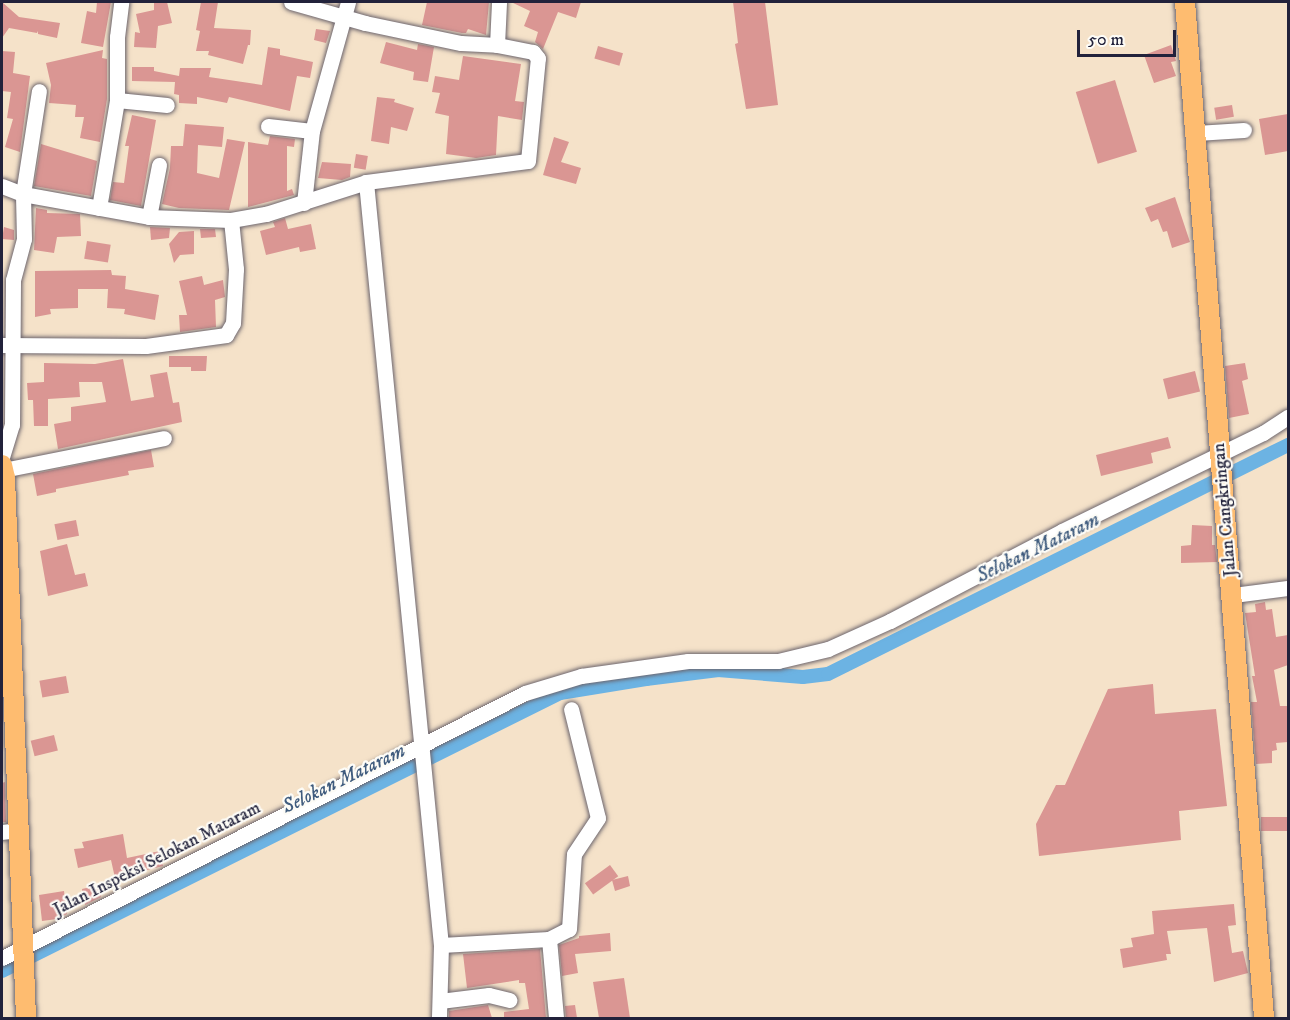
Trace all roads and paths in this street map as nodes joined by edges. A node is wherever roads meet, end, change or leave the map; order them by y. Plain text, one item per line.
1 (121, 2) edge
2 (295, 2) edge
3 (348, 2) edge
4 (499, 2) edge
5 (1185, 2) edge
6 (344, 18) junction
7 (497, 45) junction
8 (39, 91) dead end
9 (117, 100) junction
10 (167, 105) dead end
11 (268, 126) dead end
12 (1244, 129) dead end
13 (312, 131) junction
14 (1196, 134) junction
15 (159, 165) dead end
16 (366, 182) junction
17 (2, 186) edge
18 (23, 194) junction
19 (304, 203) junction
20 (99, 208) junction
21 (149, 216) junction
22 (231, 220) junction
23 (7, 346) edge
24 (1288, 417) edge
25 (164, 438) dead end
26 (1220, 458) junction
27 (2, 464) edge
28 (1288, 588) edge
29 (1233, 595) junction
30 (2, 672) edge
31 (14, 688) junction
32 (571, 709) dead end
33 (422, 752) junction
34 (10, 831) edge
35 (549, 939) junction
36 (441, 945) junction
37 (2, 958) edge
38 (25, 958) junction
39 (509, 1000) dead end
40 (440, 1001) junction
41 (26, 1018) edge
42 (439, 1018) edge
43 (556, 1018) edge
44 (1264, 1018) edge

1 - 9 street
2 - 6 street
3 - 6 street
4 - 7 street
5 - 14 main road, Jalan Cangkringan
6 - 7 street
6 - 13 street
7 - 16 street
8 - 18 street
9 - 10 street
9 - 20 street
11 - 13 street
12 - 14 street
13 - 19 street
14 - 26 main road, Jalan Cangkringan
15 - 21 street
16 - 19 street
16 - 33 street
17 - 18 street
18 - 20 street
18 - 23 street
19 - 22 street
20 - 21 street
21 - 22 street
22 - 23 street
23 - 27 street
24 - 26 street, Jalan Inspeksi Selokan Mataram
25 - 27 street
26 - 29 main road, Jalan Cangkringan
26 - 33 street, Jalan Inspeksi Selokan Mataram
27 - 31 main road
28 - 29 street
29 - 44 main road, Jalan Cangkringan
30 - 31 main road
31 - 34 main road
32 - 35 street
33 - 36 street
33 - 38 street, Jalan Inspeksi Selokan Mataram
34 - 38 main road
35 - 36 street
35 - 43 street
36 - 40 street
37 - 38 street, Jalan Inspeksi Selokan Mataram
38 - 41 main road
39 - 40 street
40 - 42 street

